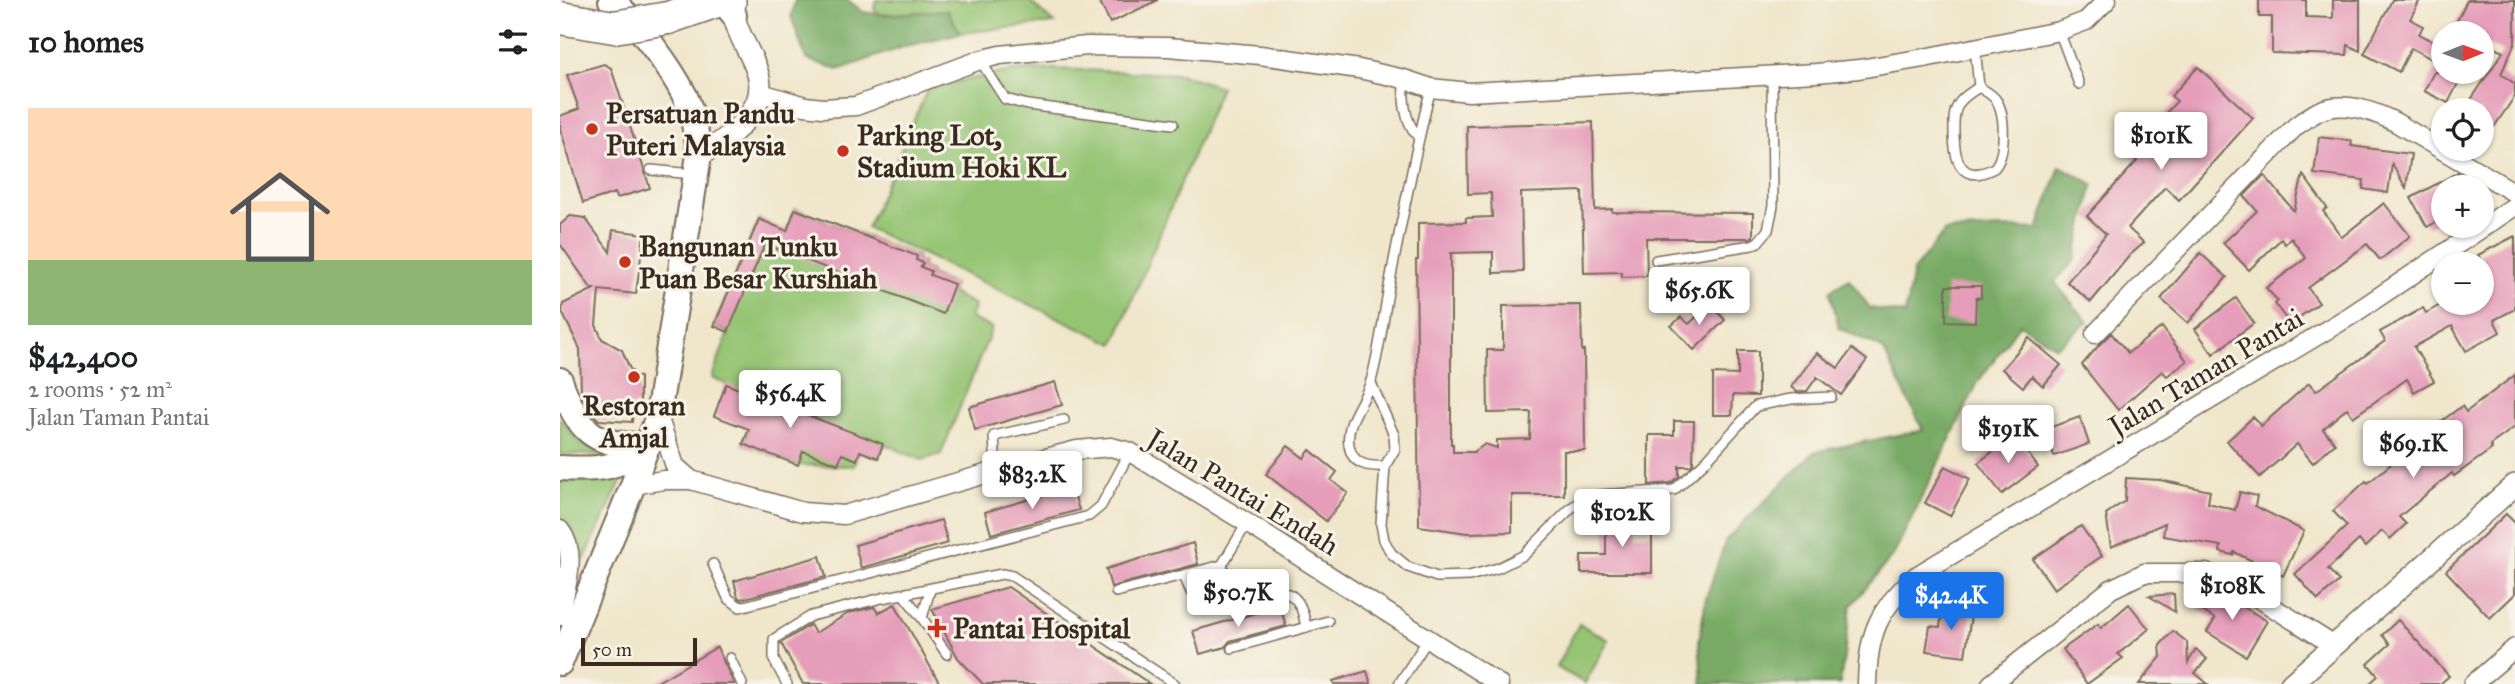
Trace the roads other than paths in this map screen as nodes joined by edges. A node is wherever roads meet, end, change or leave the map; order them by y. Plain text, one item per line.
1 (611, 0) edge
2 (2107, 0) edge
3 (728, 4) edge
4 (560, 5) edge
5 (560, 18) edge
6 (668, 18) junction
7 (2059, 31) junction
8 (1975, 47) junction
9 (980, 60) junction
10 (1772, 74) junction
11 (1404, 79) junction
12 (2079, 84) dead end
13 (1979, 87) junction
14 (1432, 88) junction
15 (761, 93) junction
16 (1173, 124) dead end
17 (1418, 137) junction
18 (697, 165) junction
19 (650, 170) dead end
20 (2515, 192) edge
21 (2515, 206) edge
22 (1656, 260) dead end
23 (2095, 334) dead end
24 (560, 380) edge
25 (1371, 383) junction
26 (1831, 397) dead end
27 (658, 416) junction
28 (1064, 420) dead end
29 (649, 444) junction
30 (1130, 452) junction
31 (1385, 466) junction
32 (560, 468) edge
33 (996, 471) junction
34 (691, 480) junction
35 (633, 485) junction
36 (2515, 485) edge
37 (1247, 523) junction
38 (560, 530) edge
39 (713, 564) dead end
40 (1222, 565) junction
41 (1184, 575) junction
42 (930, 590) junction
43 (1116, 592) dead end
44 (903, 594) junction
45 (1232, 600) junction
46 (560, 616) edge
47 (922, 618) junction
48 (1328, 621) dead end
49 (1306, 627) junction
50 (1428, 639) junction
51 (2333, 645) junction
52 (1232, 648) dead end
53 (2515, 648) edge
54 (947, 654) dead end
55 (730, 658) dead end
56 (560, 663) edge
57 (2297, 682) edge
58 (742, 684) edge
59 (787, 684) edge
60 (1175, 684) edge
61 (1399, 684) edge
62 (1499, 684) edge
63 (1867, 684) edge
64 (1991, 684) edge
65 (2473, 684) edge

1 - 18 main road
2 - 7 street
3 - 6 highway
3 - 15 street
4 - 6 highway, bridge
5 - 6 highway, bridge
7 - 8 street
7 - 12 lane
8 - 10 street
8 - 13 lane
9 - 11 street
9 - 15 street
9 - 16 lane
10 - 14 street
10 - 22 lane
11 - 14 street
11 - 17 lane
13 - 13 lane
14 - 17 lane
15 - 18 street
17 - 25 lane
18 - 19 lane
18 - 27 main road
20 - 23 street
21 - 63 street, Jalan Taman Pantai
24 - 29 main road
25 - 31 lane
25 - 31 lane
26 - 31 lane
27 - 29 main road
27 - 34 street
28 - 33 lane
29 - 32 main road
29 - 35 main road
30 - 33 street, Jalan Pantai Endah
30 - 37 street, Jalan Pantai Endah
30 - 39 lane
33 - 34 street, Jalan Pantai Endah
34 - 35 street, Jalan Pantai Endah
35 - 56 main road
36 - 51 street
37 - 40 lane
37 - 50 street, Jalan Pantai Endah
38 - 46 street
40 - 41 lane
40 - 45 lane
41 - 43 lane
41 - 45 lane
42 - 44 lane
42 - 47 lane
42 - 60 lane
44 - 47 lane
44 - 59 lane
45 - 49 lane
47 - 54 lane
48 - 49 lane
49 - 52 lane
50 - 61 lane
50 - 62 street, Jalan Pantai Endah
51 - 57 street
51 - 64 street
53 - 65 street
55 - 58 lane

